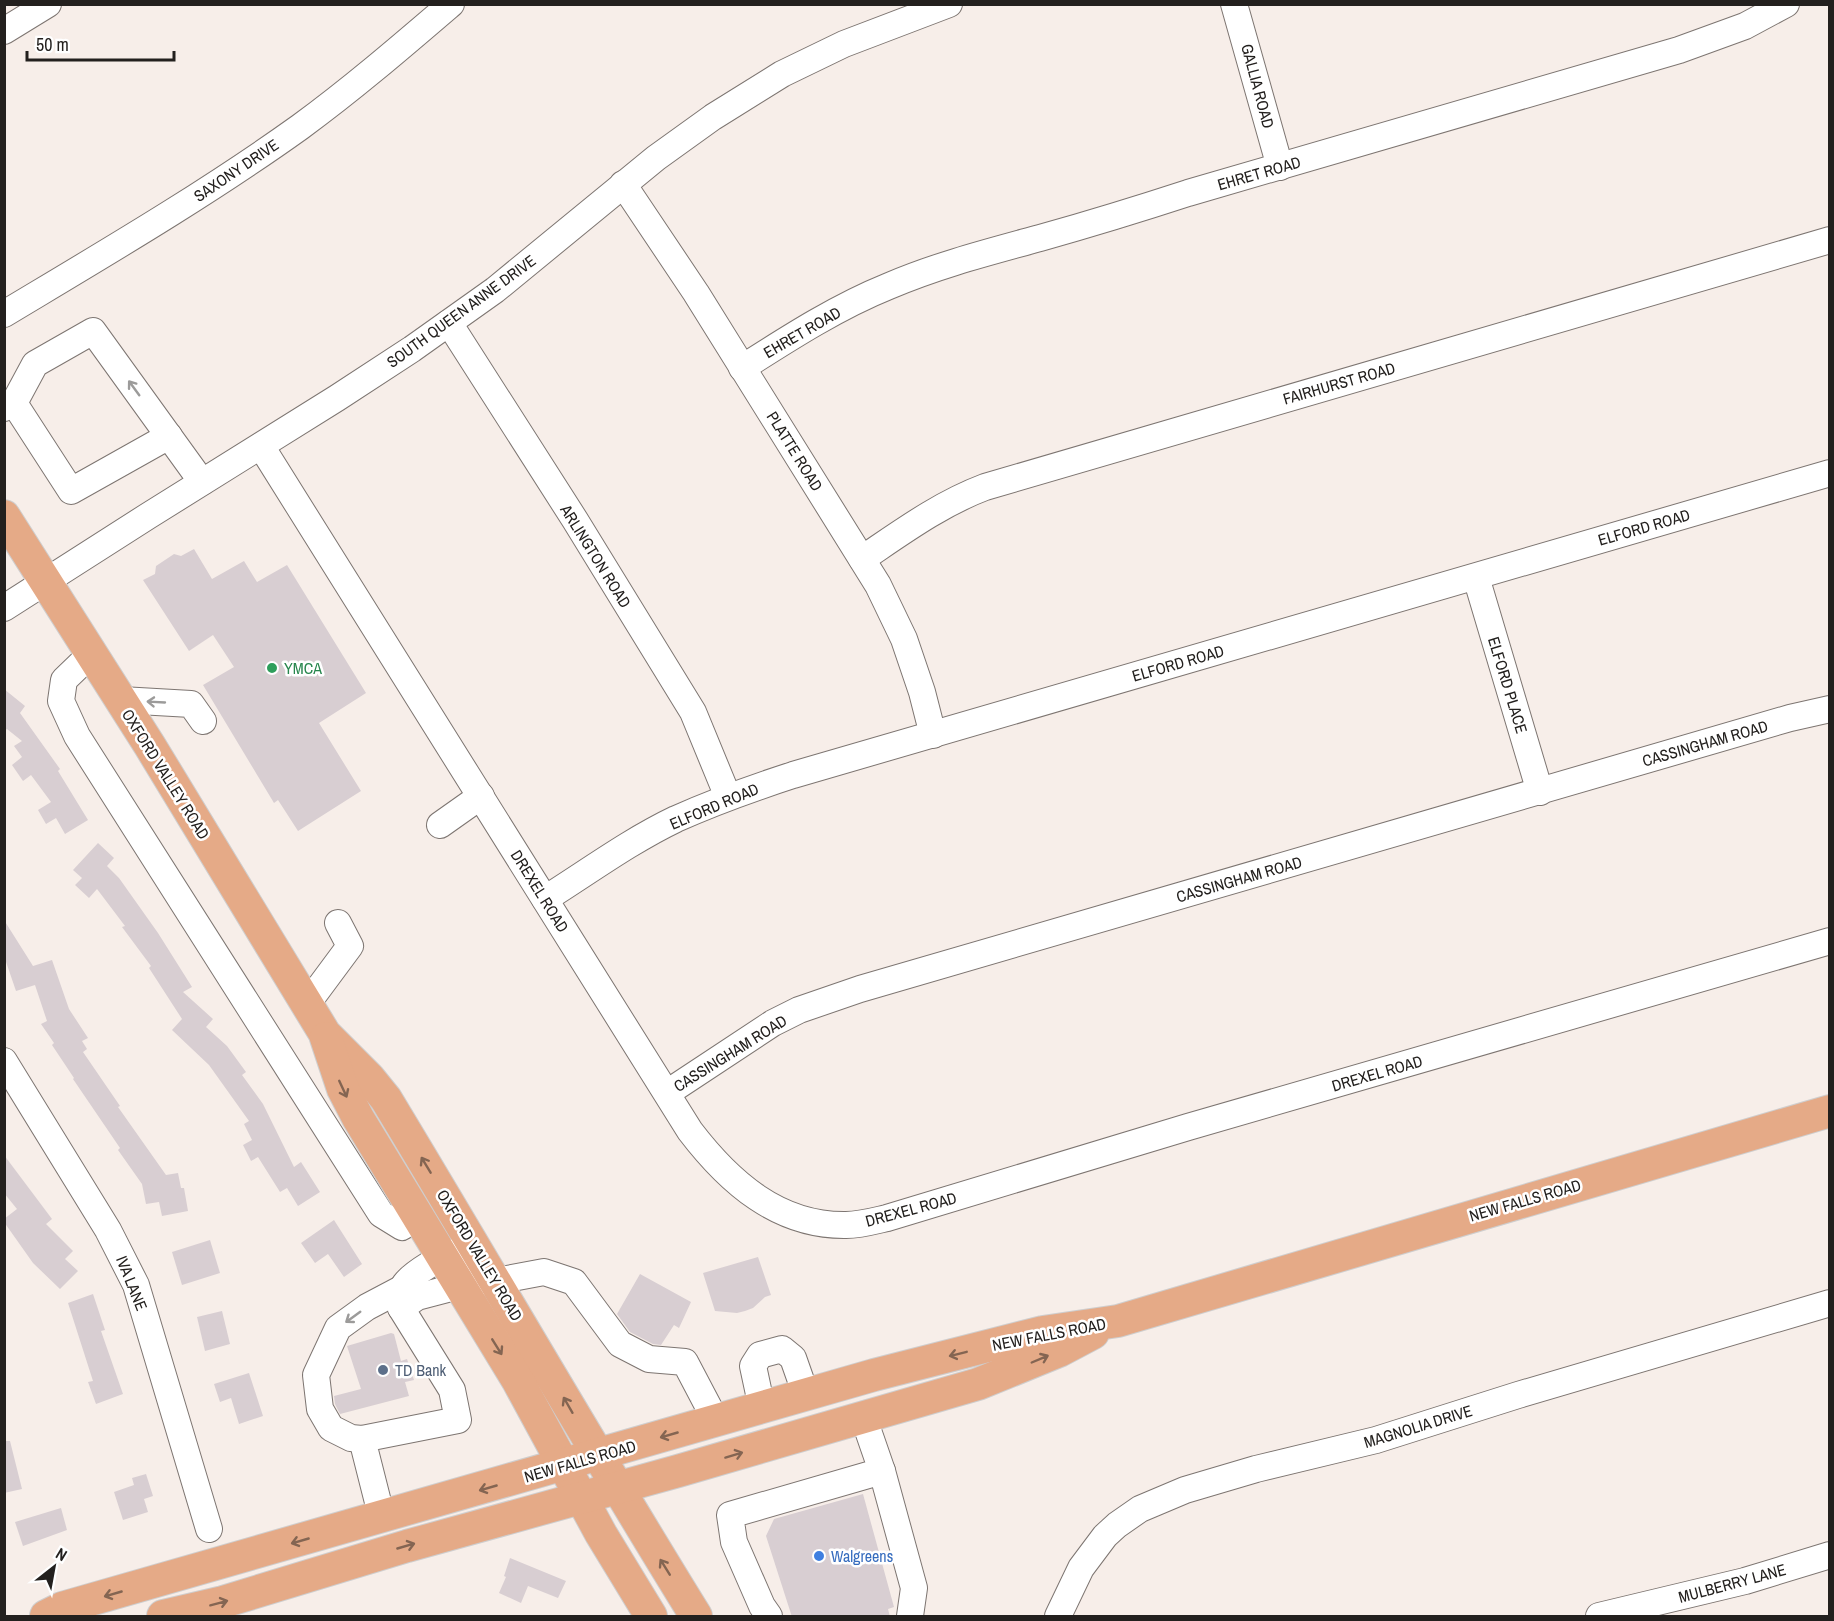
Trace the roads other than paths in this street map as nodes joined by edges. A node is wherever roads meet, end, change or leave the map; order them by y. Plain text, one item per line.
1 (48, 4) edge
2 (451, 4) edge
3 (949, 4) edge
4 (1234, 4) edge
5 (1786, 4) edge
6 (4, 31) edge
7 (1280, 167) junction
8 (623, 184) junction
9 (1830, 240) edge
10 (4, 314) edge
11 (449, 323) junction
12 (742, 368) junction
13 (9, 405) edge
14 (169, 436) junction
15 (261, 446) junction
16 (1830, 473) edge
17 (202, 482) junction
18 (4, 516) edge
19 (862, 560) junction
20 (1476, 577) junction
21 (47, 580) junction
22 (4, 608) edge
23 (92, 653) junction
24 (121, 700) junction
25 (1830, 709) edge
26 (197, 712) dead end
27 (933, 735) junction
28 (1540, 792) junction
29 (481, 796) junction
30 (728, 797) junction
31 (440, 825) dead end
32 (545, 899) junction
33 (338, 923) dead end
34 (1830, 941) edge
35 (307, 1004) junction
36 (325, 1034) junction
37 (4, 1061) edge
38 (667, 1093) junction
39 (1830, 1111) edge
40 (419, 1215) junction
41 (444, 1258) junction
42 (496, 1281) junction
43 (459, 1286) junction
44 (402, 1298) junction
45 (1830, 1303) edge
46 (1118, 1321) junction
47 (523, 1327) junction
48 (806, 1395) junction
49 (762, 1408) junction
50 (863, 1416) junction
51 (716, 1421) junction
52 (362, 1439) junction
53 (597, 1456) junction
54 (564, 1466) junction
55 (882, 1470) junction
56 (617, 1488) junction
57 (582, 1498) junction
58 (382, 1518) junction
59 (208, 1529) dead end
60 (1830, 1556) edge
61 (46, 1617) edge
62 (163, 1617) edge
63 (651, 1617) edge
64 (696, 1617) edge
65 (769, 1617) edge
66 (910, 1617) edge
67 (1058, 1617) edge
68 (1599, 1617) edge

1 - 6 street
2 - 10 street, SAXONY DRIVE
3 - 8 street, SOUTH QUEEN ANNE DRIVE
4 - 7 street, GALLIA ROAD
5 - 7 street, EHRET ROAD
7 - 12 street, EHRET ROAD
8 - 11 street, SOUTH QUEEN ANNE DRIVE
8 - 12 street, PLATTE ROAD
9 - 19 street, FAIRHURST ROAD
11 - 15 street, SOUTH QUEEN ANNE DRIVE
11 - 30 street, ARLINGTON ROAD
12 - 19 street, PLATTE ROAD
13 - 14 street
14 -> 13 street
14 - 17 street
15 - 17 street, SOUTH QUEEN ANNE DRIVE
15 - 29 street, DREXEL ROAD
16 - 20 street, ELFORD ROAD
17 - 21 street, SOUTH QUEEN ANNE DRIVE
18 - 21 main road, OXFORD VALLEY ROAD
19 - 27 street, PLATTE ROAD
20 - 27 street, ELFORD ROAD
20 - 28 street, ELFORD PLACE
21 - 22 street, SOUTH QUEEN ANNE DRIVE
21 - 23 main road, OXFORD VALLEY ROAD
23 - 24 main road, OXFORD VALLEY ROAD
23 - 40 street
26 -> 24 street
24 - 35 main road, OXFORD VALLEY ROAD
25 - 28 street, CASSINGHAM ROAD
27 - 30 street, ELFORD ROAD
28 - 38 street, CASSINGHAM ROAD
29 - 31 street
29 - 32 street, DREXEL ROAD
30 - 32 street, ELFORD ROAD
32 - 38 street, DREXEL ROAD
33 - 35 street
34 - 38 street, DREXEL ROAD
35 - 36 main road, OXFORD VALLEY ROAD
36 -> 40 main road, OXFORD VALLEY ROAD
42 -> 36 main road, OXFORD VALLEY ROAD
37 - 59 street, IVA LANE
39 - 46 main road, NEW FALLS ROAD
40 - 41 main road, OXFORD VALLEY ROAD
41 - 43 main road, OXFORD VALLEY ROAD
41 - 44 street
41 - 47 street
42 - 47 main road, OXFORD VALLEY ROAD
42 - 51 street
43 - 44 street
43 -> 54 main road, OXFORD VALLEY ROAD
44 -> 52 street
44 - 52 street
45 - 67 street, MAGNOLIA DRIVE
46 -> 48 main road, NEW FALLS ROAD
50 -> 46 main road, NEW FALLS ROAD
53 -> 47 main road, OXFORD VALLEY ROAD
48 - 49 main road, NEW FALLS ROAD
48 - 49 street
49 - 51 main road, NEW FALLS ROAD
50 - 55 street
56 -> 50 main road, NEW FALLS ROAD
51 -> 53 main road, NEW FALLS ROAD
52 - 58 street
53 - 54 main road, NEW FALLS ROAD
53 - 56 main road, OXFORD VALLEY ROAD
54 - 57 main road, OXFORD VALLEY ROAD
54 -> 58 main road, NEW FALLS ROAD
55 - 65 street
55 - 66 street
56 - 57 main road, NEW FALLS ROAD
64 -> 56 main road, OXFORD VALLEY ROAD
62 -> 57 main road, NEW FALLS ROAD
57 - 63 main road, OXFORD VALLEY ROAD
58 -> 61 main road, NEW FALLS ROAD
60 - 68 street, MULBERRY LANE

